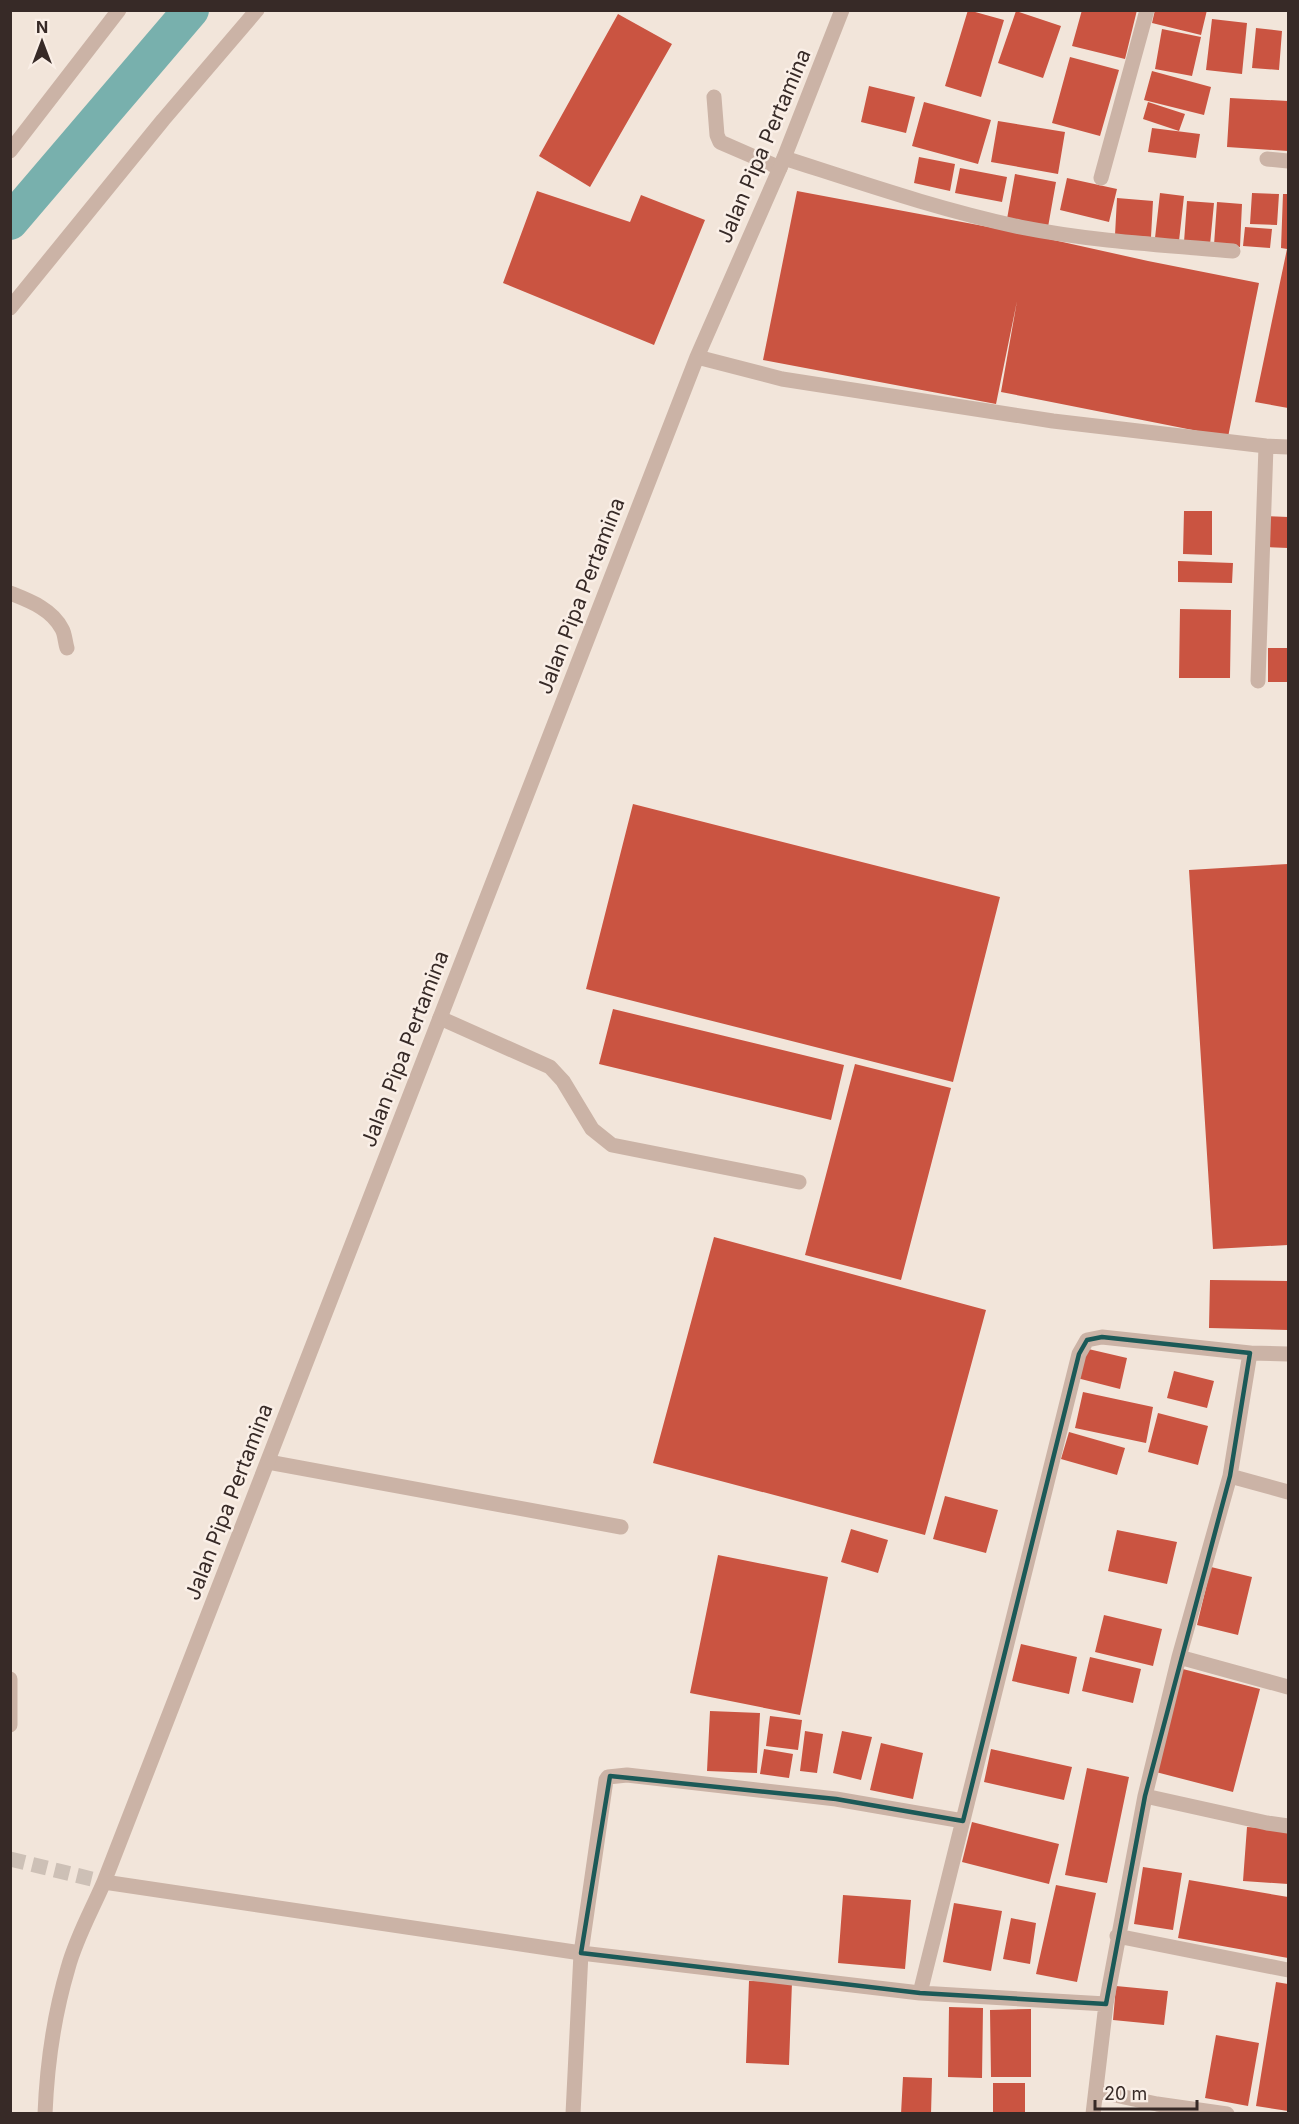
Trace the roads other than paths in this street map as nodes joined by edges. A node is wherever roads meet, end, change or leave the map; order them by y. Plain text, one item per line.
1 (119, 10) edge
2 (257, 10) edge
3 (842, 10) edge
4 (1147, 10) edge
5 (714, 97) dead end
6 (10, 151) edge
7 (1267, 159) dead end
8 (1288, 161) edge
9 (782, 163) junction
10 (1101, 178) dead end
11 (1233, 251) dead end
12 (10, 308) edge
13 (697, 357) junction
14 (1266, 446) junction
15 (1288, 447) edge
16 (10, 593) edge
17 (67, 648) dead end
18 (1258, 681) dead end
19 (440, 1018) junction
20 (799, 1182) dead end
21 (1250, 1353) junction
22 (1288, 1354) edge
23 (267, 1462) junction
24 (1230, 1476) junction
25 (1288, 1492) edge
26 (621, 1527) dead end
27 (1179, 1657) junction
28 (10, 1679) edge
29 (1288, 1687) edge
30 (10, 1725) edge
31 (1145, 1796) junction
32 (963, 1821) junction
33 (1288, 1826) edge
34 (104, 1882) junction
35 (1117, 1936) junction
36 (581, 1953) junction
37 (1288, 1970) edge
38 (920, 1993) junction
39 (1106, 2004) junction
40 (1096, 2091) junction
41 (45, 2114) edge
42 (573, 2114) edge
43 (1093, 2114) edge
44 (1227, 2114) edge

1 - 6 street
2 - 12 street
3 - 9 street, Jalan Pipa Pertamina
4 - 10 street
5 - 9 street
7 - 8 street
9 - 11 street
9 - 13 street, Jalan Pipa Pertamina
13 - 14 street
13 - 19 street, Jalan Pipa Pertamina
14 - 15 street
14 - 18 street
16 - 17 street
19 - 20 street
19 - 23 street, Jalan Pipa Pertamina
21 - 22 street
21 - 24 street
21 - 32 street
23 - 26 street
23 - 34 street, Jalan Pipa Pertamina
24 - 25 street
24 - 27 street
27 - 29 street
27 - 31 street
28 - 30 street
31 - 33 street
31 - 35 street
32 - 36 street
32 - 38 street
34 - 36 street
34 - 41 street, Jalan Pipa Pertamina
35 - 37 street
35 - 39 street
36 - 38 street
36 - 42 street
38 - 39 street
39 - 40 street
40 - 43 street
40 - 44 street

